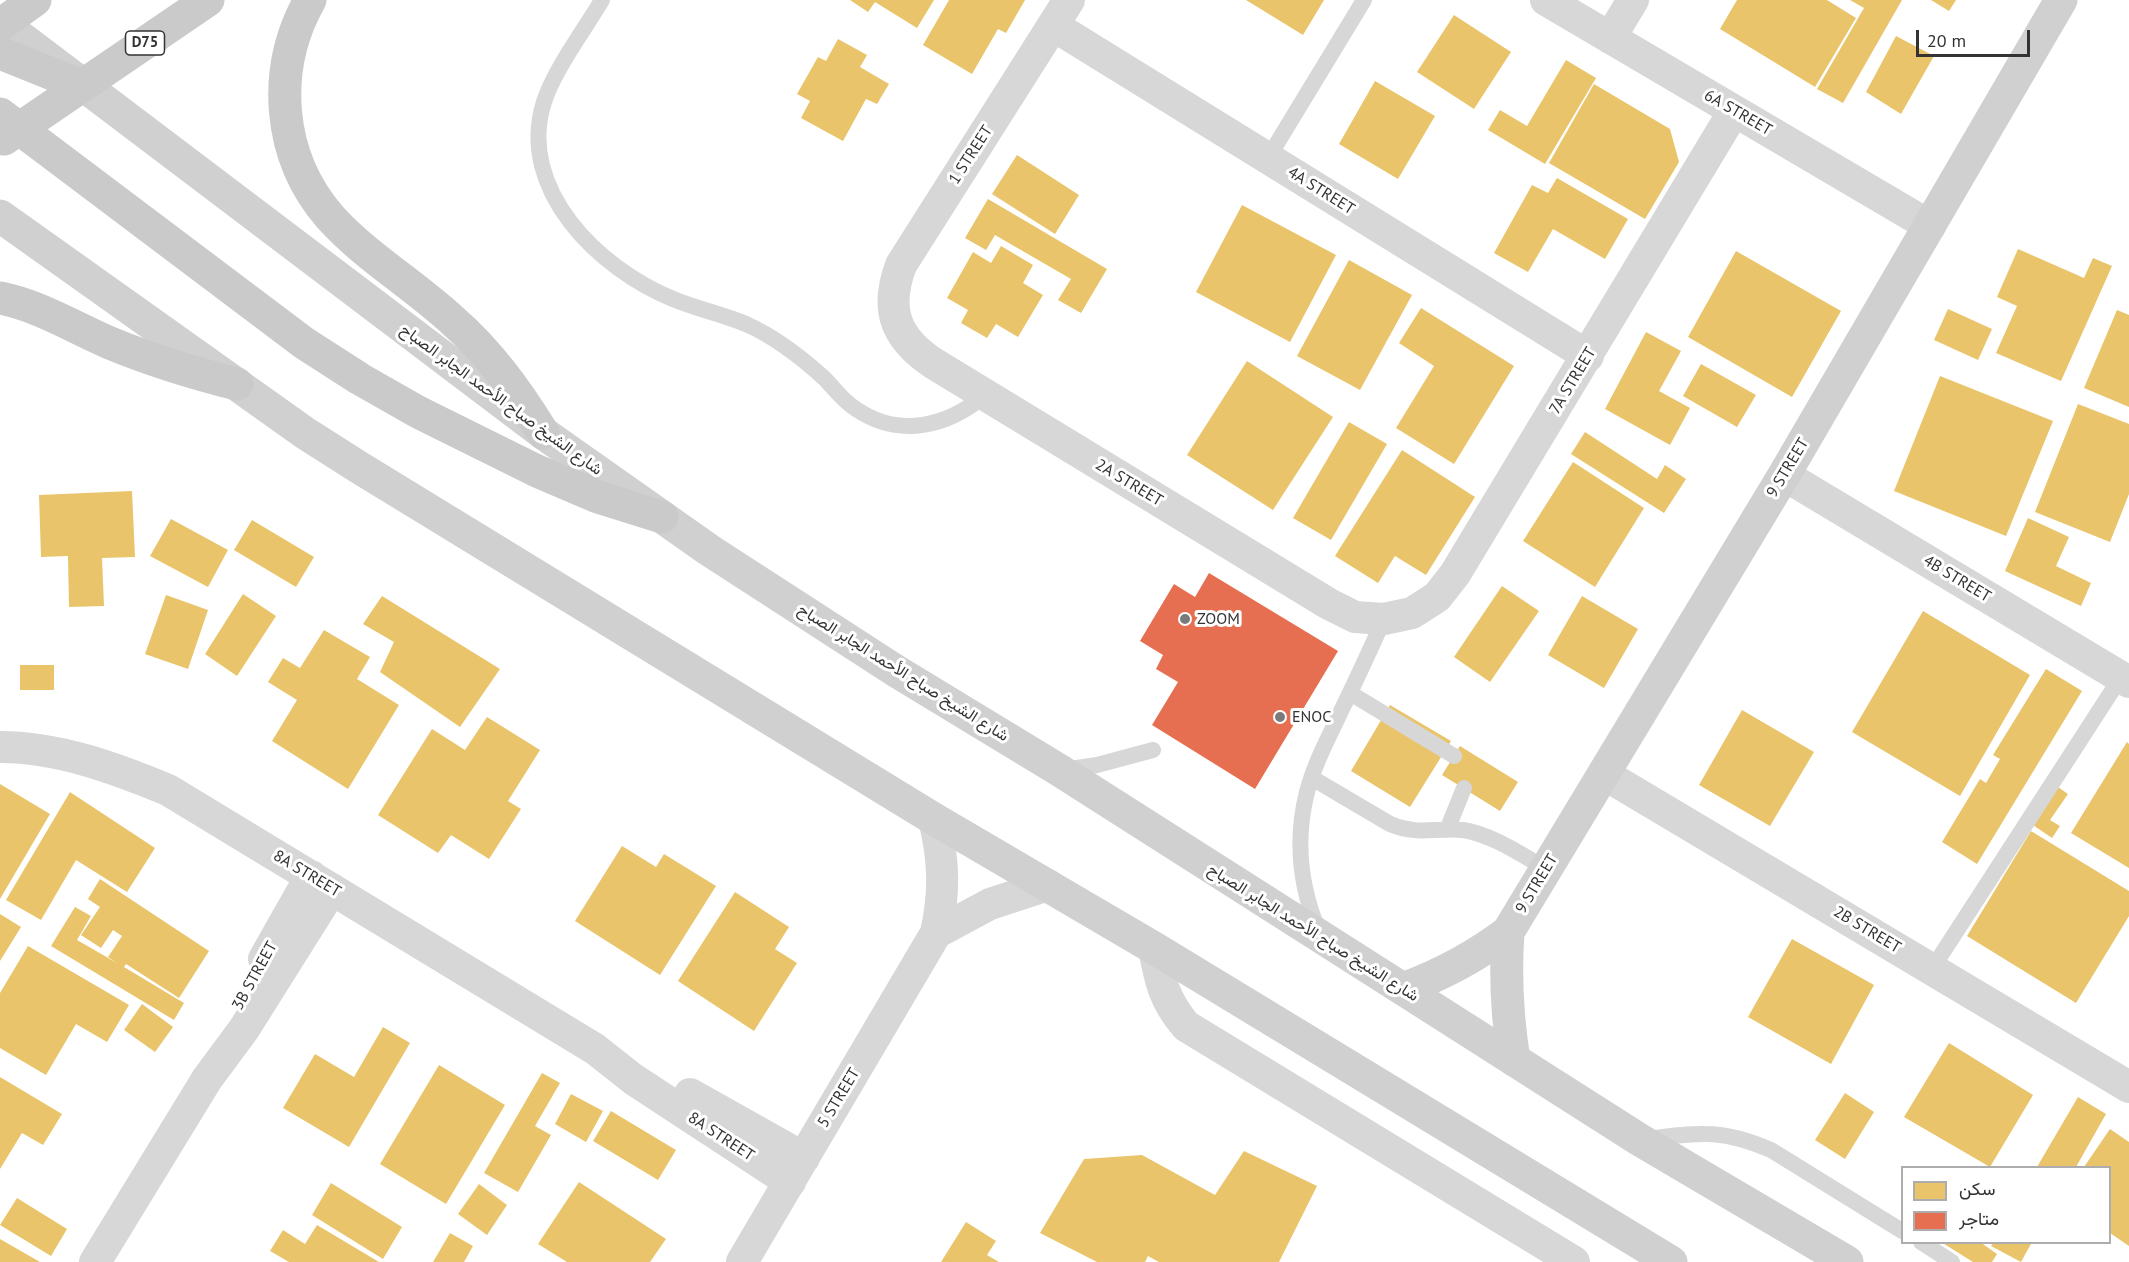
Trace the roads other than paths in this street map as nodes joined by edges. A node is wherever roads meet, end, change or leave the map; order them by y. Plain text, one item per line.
1 (35, 0) edge
2 (208, 0) edge
3 (310, 0) edge
4 (602, 0) edge
5 (1070, 0) edge
6 (1364, 0) edge
7 (1546, 0) edge
8 (1633, 0) edge
9 (2061, 0) edge
10 (0, 23) edge
11 (1053, 26) junction
12 (1610, 38) junction
13 (0, 53) edge
14 (82, 86) junction
15 (1734, 111) junction
16 (7, 128) edge
17 (1268, 158) junction
18 (0, 216) edge
19 (1930, 226) junction
20 (0, 298) edge
21 (894, 316) joint
22 (1588, 356) junction
23 (237, 384) junction
24 (986, 395) junction
25 (543, 433) junction
26 (1784, 475) junction
27 (662, 517) junction
28 (1384, 619) junction
29 (2126, 676) edge
30 (1350, 693) junction
31 (0, 747) edge
32 (1153, 750) dead end
33 (1454, 756) dead end
34 (1059, 770) junction
35 (1604, 774) junction
36 (1312, 778) junction
37 (1464, 788) dead end
38 (933, 819) junction
39 (1446, 830) junction
40 (1547, 869) junction
41 (322, 883) junction
42 (1048, 885) junction
43 (1508, 932) junction
44 (936, 933) junction
45 (1321, 938) junction
46 (1154, 948) junction
47 (1932, 969) junction
48 (1403, 989) junction
49 (1514, 1060) junction
50 (2129, 1087) edge
51 (1640, 1140) junction
52 (797, 1170) junction
53 (1901, 1230) edge
54 (1924, 1244) edge
55 (95, 1262) edge
56 (742, 1262) edge
57 (1574, 1262) edge
58 (1671, 1262) edge
59 (1847, 1262) edge
60 (1952, 1262) edge

1 - 10 main road, bridge
2 - 14 main road, D75
3 - 25 main road
4 - 24 lane
5 - 11 street, 1 STREET
6 - 17 lane
7 - 12 street, 6A STREET
8 - 12 street
9 - 19 main road, 9 STREET
10 - 14 main road, شارع الشيخ صباح الأحمد الجابر الصباح
11 - 17 street, 4A STREET
11 - 21 street, 1 STREET
12 - 15 street, 6A STREET
13 - 14 main road
14 - 16 main road, D75
14 - 25 main road, شارع الشيخ صباح الأحمد الجابر الصباح
15 - 19 street, 6A STREET
15 - 22 street, 7A STREET
16 - 27 main road
17 - 22 street, 4A STREET
18 - 23 main road
19 - 26 main road, 9 STREET
20 - 23 main road
21 - 24 street, 2A STREET
22 - 28 street, 7A STREET
23 - 38 main road
24 - 28 street, 2A STREET
25 - 27 main road, شارع الشيخ صباح الأحمد الجابر الصباح
26 - 29 street, 4B STREET
26 - 35 main road, 9 STREET
27 - 34 main road, شارع الشيخ صباح الأحمد الجابر الصباح
28 - 30 lane
29 - 47 lane
30 - 33 lane
30 - 36 lane
31 - 41 street, 8A STREET
32 - 34 lane
34 - 45 main road, شارع الشيخ صباح الأحمد الجابر الصباح
35 - 40 main road, 9 STREET
35 - 47 street, 2B STREET
36 - 39 lane
36 - 45 lane
37 - 39 lane
38 - 42 main road
38 - 44 street, 5 STREET
39 - 40 lane
40 - 43 main road, 9 STREET
41 - 52 street, 8A STREET
41 - 55 street, 3B STREET
42 - 44 street
42 - 46 main road
43 - 48 main road, 9 STREET
43 - 49 main road, 9 STREET
44 - 52 street, 5 STREET
45 - 48 main road, شارع الشيخ صباح الأحمد الجابر الصباح
46 - 57 street
46 - 58 main road
47 - 50 street, 2B STREET
48 - 49 main road, شارع الشيخ صباح الأحمد الجابر الصباح
49 - 51 main road, شارع الشيخ صباح الأحمد الجابر الصباح
51 - 53 lane
51 - 59 main road, شارع الشيخ صباح الأحمد الجابر الصباح
52 - 56 street, 5 STREET
54 - 60 lane

